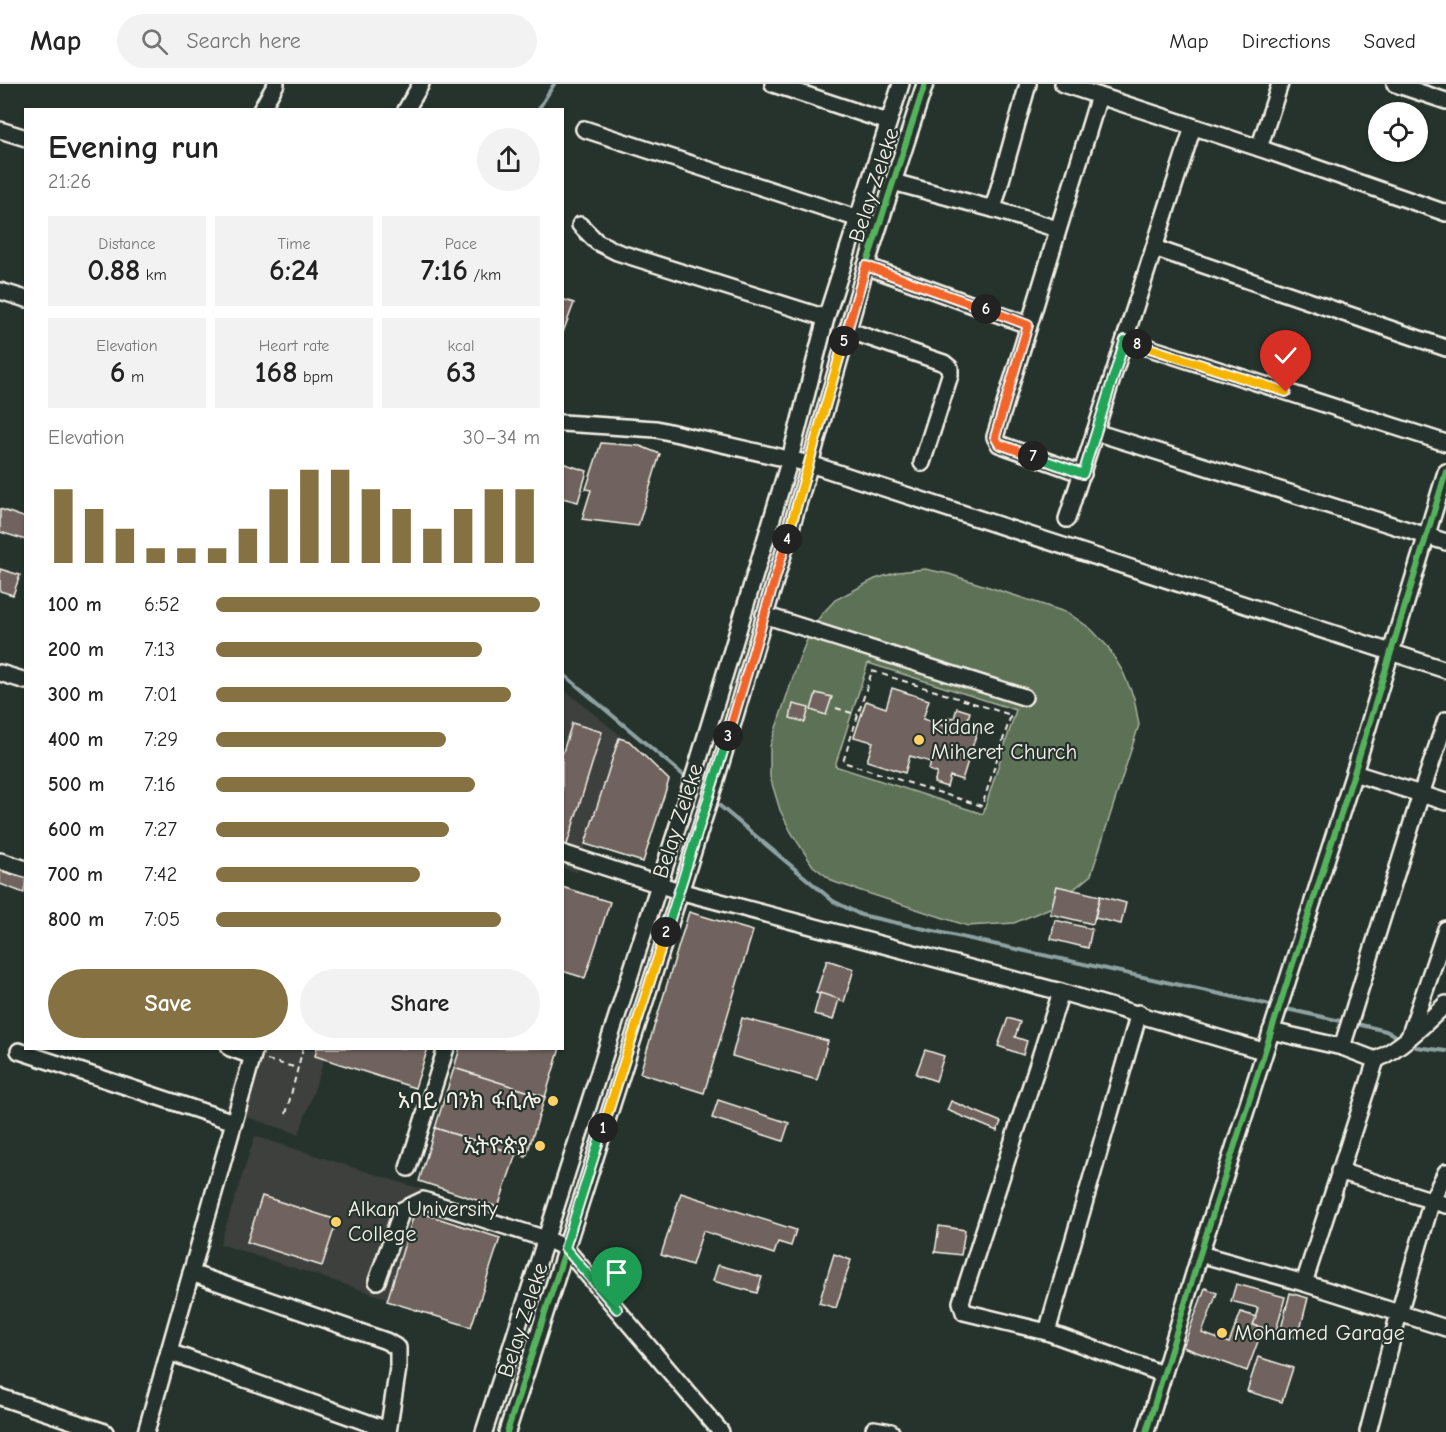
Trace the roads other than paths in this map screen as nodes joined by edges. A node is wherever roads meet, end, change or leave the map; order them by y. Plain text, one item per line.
1 (274, 84) edge
2 (421, 84) edge
3 (773, 84) edge
4 (901, 84) edge
5 (925, 84) edge
6 (1028, 84) edge
7 (1063, 84) edge
8 (1280, 84) edge
9 (1395, 84) edge
10 (1099, 96) junction
11 (1446, 101) edge
12 (262, 108) edge
13 (407, 108) edge
14 (888, 122) junction
15 (1193, 128) junction
16 (584, 129) dead end
17 (0, 130) edge
18 (24, 137) edge
19 (1259, 148) junction
20 (893, 182) junction
21 (993, 209) junction
22 (1446, 213) edge
23 (858, 219) junction
24 (580, 225) dead end
25 (879, 225) junction
26 (1057, 230) junction
27 (1154, 248) junction
28 (866, 266) junction
29 (0, 291) edge
30 (24, 298) edge
31 (826, 318) junction
32 (1028, 325) junction
33 (847, 330) junction
34 (1125, 340) junction
35 (1446, 348) edge
36 (564, 423) edge
37 (1095, 432) junction
38 (1446, 443) edge
39 (790, 459) junction
40 (922, 463) dead end
41 (810, 464) junction
42 (1446, 472) edge
43 (1083, 474) junction
44 (1067, 519) dead end
45 (1425, 535) junction
46 (1446, 542) edge
47 (764, 615) junction
48 (1391, 651) junction
49 (1446, 670) edge
50 (0, 673) edge
51 (24, 680) edge
52 (1024, 697) dead end
53 (1446, 720) edge
54 (1354, 773) junction
55 (1421, 794) junction
56 (1446, 802) edge
57 (564, 854) edge
58 (0, 861) edge
59 (24, 868) edge
60 (659, 885) junction
61 (679, 891) junction
62 (1446, 929) edge
63 (1061, 992) junction
64 (1446, 1004) edge
65 (1139, 1013) junction
66 (1274, 1026) junction
67 (1408, 1040) junction
68 (1342, 1047) junction
69 (445, 1050) edge
70 (19, 1051) dead end
71 (254, 1052) edge
72 (1263, 1052) junction
73 (1376, 1060) junction
74 (234, 1122) junction
75 (408, 1168) dead end
76 (1339, 1171) junction
77 (1446, 1172) edge
78 (1439, 1203) edge
79 (546, 1239) junction
80 (565, 1248) junction
81 (1200, 1254) junction
82 (191, 1273) junction
83 (377, 1281) dead end
84 (1304, 1283) junction
85 (1399, 1313) junction
86 (1446, 1328) edge
87 (1047, 1332) junction
88 (169, 1352) junction
89 (1163, 1374) junction
90 (0, 1397) edge
91 (874, 1429) dead end
92 (388, 1431) edge
93 (105, 1432) edge
94 (146, 1432) edge
95 (484, 1432) edge
96 (507, 1432) edge
97 (721, 1432) edge
98 (891, 1432) edge
99 (1146, 1432) edge
100 (1368, 1432) edge

1 - 12 street
2 - 13 street
3 - 14 street
4 - 14 street, Belay Zeleke
5 - 20 street, Belay Zeleke
6 - 21 street
7 - 10 street
8 - 19 street
9 - 11 street
10 - 15 street
10 - 26 street
14 - 23 street, Belay Zeleke
15 - 19 street
15 - 27 street
16 - 23 street
17 - 18 street
19 - 22 street
20 - 21 street
20 - 25 street, Belay Zeleke
21 - 26 street
23 - 25 street
23 - 31 street, Belay Zeleke
24 - 31 street
25 - 28 street, Belay Zeleke
26 - 32 street
27 - 34 street
27 - 35 street
28 - 32 street
28 - 33 street, Belay Zeleke
29 - 30 street
31 - 39 street, Belay Zeleke
32 - 43 street
33 - 40 street
33 - 41 street, Belay Zeleke
34 - 37 street
34 - 38 street
36 - 39 street
37 - 43 street
37 - 45 street
39 - 41 street
39 - 60 street, Belay Zeleke
41 - 47 street, Belay Zeleke
41 - 48 street
42 - 45 street
43 - 44 street
45 - 46 street
45 - 48 street
47 - 52 street
47 - 61 street, Belay Zeleke
48 - 49 street
48 - 54 street
50 - 51 street
53 - 55 street
54 - 55 street
54 - 66 street
55 - 56 street
55 - 68 street
57 - 60 street
58 - 59 street
60 - 61 street
60 - 79 street, Belay Zeleke
61 - 63 street
61 - 80 street, Belay Zeleke
62 - 67 street
63 - 65 street
63 - 87 street
64 - 67 street
65 - 72 street
65 - 87 street
66 - 68 street
66 - 72 street
67 - 73 street
68 - 73 street
69 - 75 street
70 - 74 street
71 - 74 street
72 - 81 street
73 - 76 street
74 - 82 street
76 - 78 street
76 - 84 street
77 - 78 street
78 - 85 street
79 - 80 street
79 - 83 street
79 - 95 street, Belay Zeleke
80 - 96 street, Belay Zeleke
80 - 97 street
81 - 84 street
81 - 89 street
82 - 88 street
82 - 92 street
84 - 85 street
85 - 86 street
85 - 100 street
87 - 89 street
88 - 92 street
88 - 94 street
89 - 99 street
90 - 93 street
91 - 98 street

